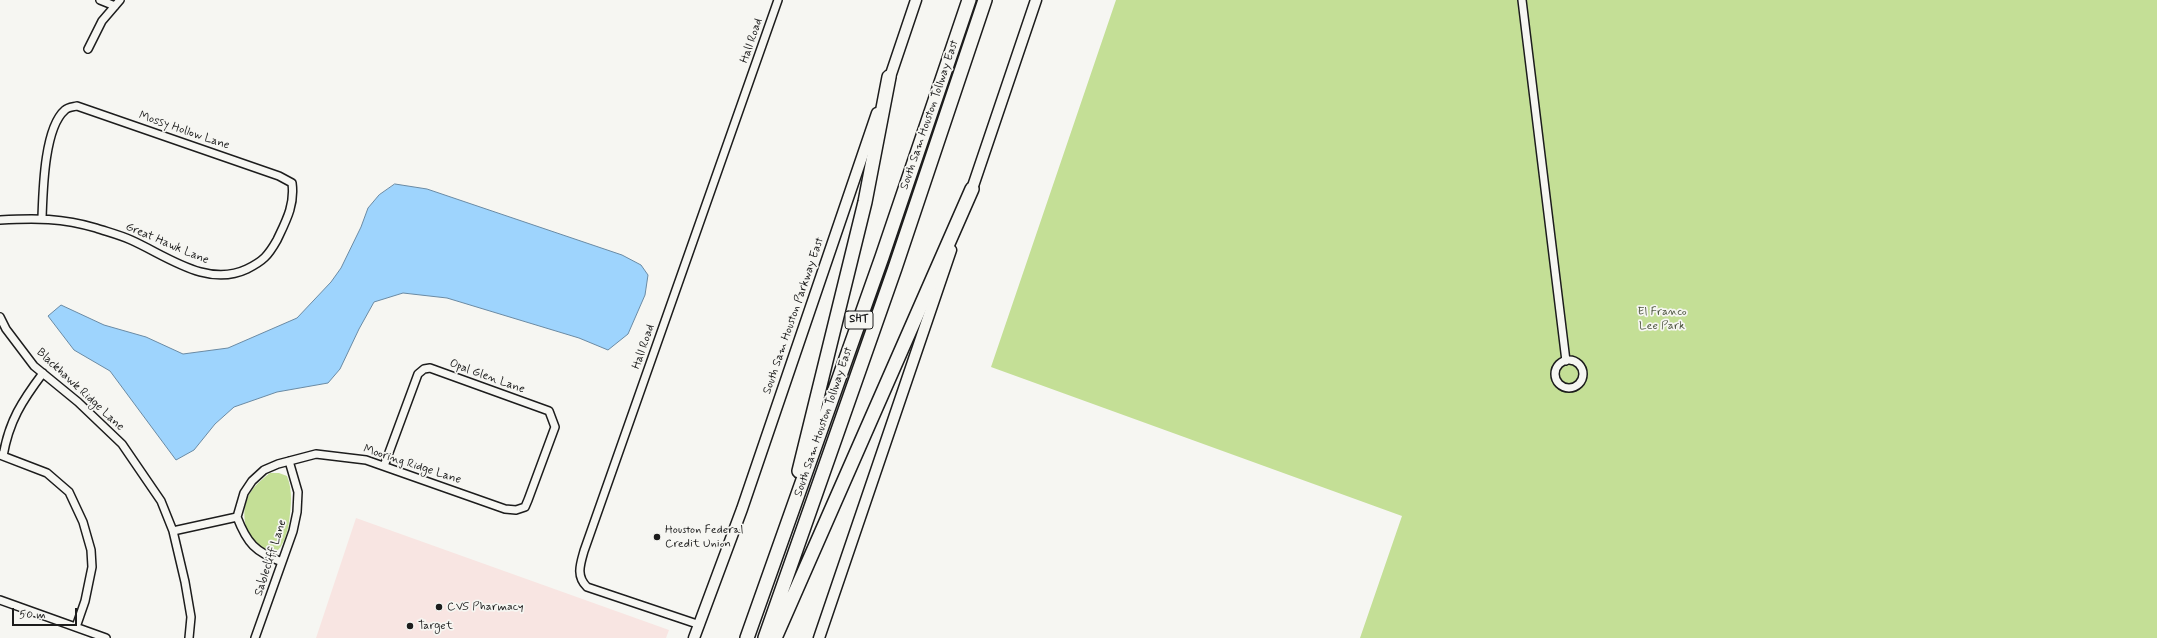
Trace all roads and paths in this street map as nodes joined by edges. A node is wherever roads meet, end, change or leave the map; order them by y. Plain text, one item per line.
1 (100, 0) edge
2 (778, 0) edge
3 (916, 0) edge
4 (969, 0) edge
5 (985, 0) edge
6 (1036, 0) edge
7 (1522, 0) edge
8 (117, 3) edge
9 (88, 49) dead end
10 (890, 77) junction
11 (292, 183) joint
12 (972, 189) junction
13 (42, 218) junction
14 (0, 220) edge
15 (0, 317) edge
16 (1566, 361) junction
17 (43, 373) junction
18 (2, 456) edge
19 (289, 461) junction
20 (384, 466) junction
21 (525, 507) joint
22 (237, 517) junction
23 (173, 531) junction
24 (785, 531) junction
25 (282, 562) junction
26 (0, 600) edge
27 (700, 625) junction
28 (76, 627) junction
29 (106, 638) edge
30 (189, 638) edge
31 (255, 638) edge
32 (694, 638) edge
33 (747, 638) edge
34 (764, 638) edge
35 (775, 638) edge
36 (819, 638) edge

1 - 8 street
2 - 27 street, Hall Road
3 - 10 main road, South Sam Houston Parkway East
4 - 24 highway, South Sam Houston Tollway East / SHT
5 - 34 highway, South Sam Houston Tollway East / SHT
6 - 12 main road
7 - 16 street
8 - 9 street
10 - 24 highway
10 - 27 main road, South Sam Houston Parkway East
11 - 13 street, Great Hawk Lane
11 - 13 street, Mossy Hollow Lane
12 - 35 highway
12 - 36 main road
13 - 14 street, Great Hawk Lane
15 - 17 street, Blackhawk Ridge Lane
16 - 16 street
17 - 18 street
17 - 23 street, Blackhawk Ridge Lane
18 - 28 street
19 - 20 street, Mooring Ridge Lane
19 - 22 street, Mooring Ridge Lane
19 - 25 street, Sablecliff Lane
20 - 21 street, Mooring Ridge Lane
20 - 21 street, Opal Glen Lane
22 - 23 street
22 - 25 street
23 - 30 street, Blackhawk Ridge Lane
24 - 33 highway, South Sam Houston Tollway East / SHT
25 - 31 street, Sablecliff Lane
26 - 28 street
27 - 32 main road, South Sam Houston Parkway East
28 - 29 street

